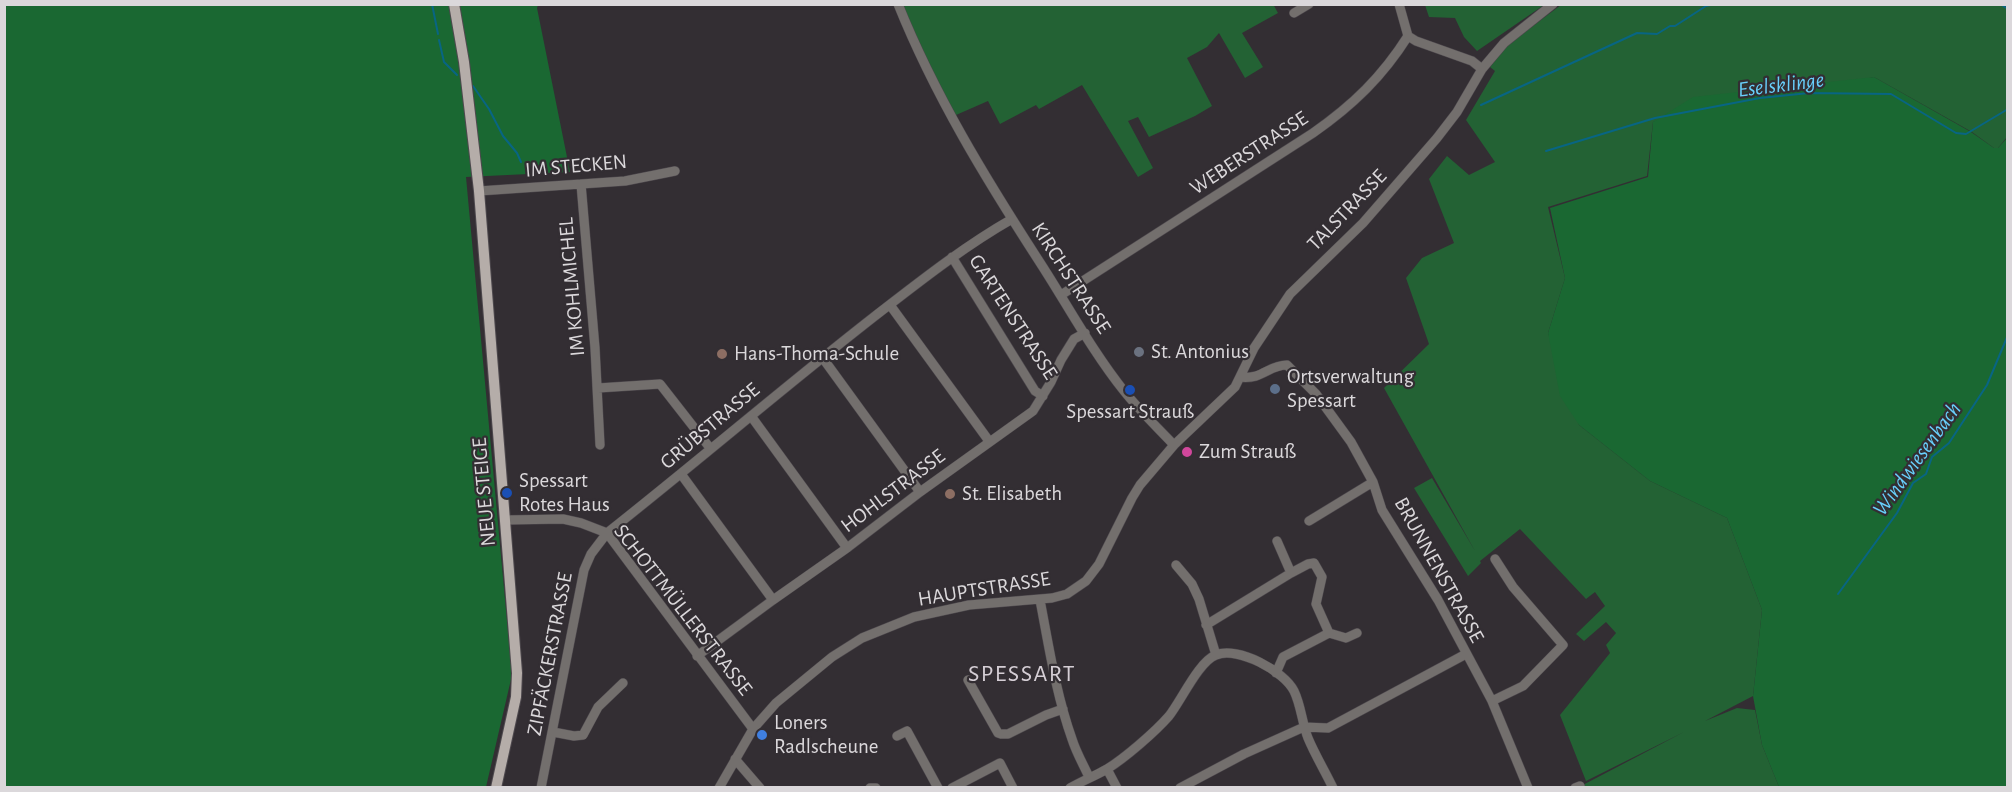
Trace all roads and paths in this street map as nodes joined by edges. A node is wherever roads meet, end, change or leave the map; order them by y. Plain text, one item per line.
1 (454, 4) edge
2 (898, 4) edge
3 (1309, 4) edge
4 (1399, 4) edge
5 (1553, 4) edge
6 (1294, 13) dead end
7 (1408, 36) junction
8 (1482, 69) junction
9 (675, 171) dead end
10 (581, 184) junction
11 (479, 191) junction
12 (1012, 219) junction
13 (952, 257) junction
14 (1061, 295) junction
15 (890, 305) junction
16 (1085, 333) junction
17 (822, 357) junction
18 (1240, 377) junction
19 (598, 388) junction
20 (1043, 396) junction
21 (751, 416) junction
22 (989, 441) junction
23 (600, 445) dead end
24 (1174, 445) junction
25 (710, 448) junction
26 (681, 474) junction
27 (1373, 482) junction
28 (920, 492) junction
29 (506, 520) junction
30 (1309, 521) dead end
31 (607, 533) junction
32 (1277, 541) dead end
33 (847, 548) junction
34 (1495, 559) dead end
35 (1176, 565) dead end
36 (1291, 573) junction
37 (772, 600) junction
38 (1040, 600) junction
39 (1206, 625) junction
40 (1329, 633) junction
41 (1357, 633) dead end
42 (1466, 654) junction
43 (1216, 655) junction
44 (697, 656) junction
45 (1276, 672) junction
46 (968, 680) dead end
47 (623, 683) dead end
48 (1492, 701) junction
49 (1063, 709) junction
50 (1304, 726) junction
51 (753, 729) junction
52 (553, 732) junction
53 (897, 736) dead end
54 (735, 759) junction
55 (1107, 770) junction
56 (1089, 777) junction
57 (496, 788) edge
58 (541, 788) edge
59 (719, 788) edge
60 (760, 788) edge
61 (870, 788) edge
62 (876, 788) edge
63 (938, 788) edge
64 (952, 788) edge
65 (1013, 788) edge
66 (1070, 788) edge
67 (1117, 788) edge
68 (1180, 788) edge
69 (1333, 788) edge
70 (1528, 788) edge

1 - 11 main road, NEUE STEIGE
2 - 12 street, KIRCHSTRASSE
3 - 6 street
4 - 7 street
5 - 8 street, TALSTRASSE
7 - 8 street
7 - 14 street, WEBERSTRASSE
8 - 18 street, TALSTRASSE
9 - 10 street, IM STECKEN
10 - 11 street, IM STECKEN
10 - 19 street, IM KOHLMICHEL
11 - 29 main road, NEUE STEIGE
12 - 13 street, GRÜBSTRASSE
12 - 14 street, KIRCHSTRASSE
13 - 15 street, GRÜBSTRASSE
13 - 20 street, GARTENSTRASSE
14 - 16 street, KIRCHSTRASSE
15 - 17 street, GRÜBSTRASSE
15 - 22 street
16 - 20 street, HOHLSTRASSE
16 - 24 street, KIRCHSTRASSE
17 - 21 street, GRÜBSTRASSE
17 - 28 street
18 - 24 street, TALSTRASSE
18 - 27 street, BRUNNENSTRASSE
19 - 23 street, IM KOHLMICHEL
19 - 25 street
20 - 22 street, HOHLSTRASSE
21 - 25 street, GRÜBSTRASSE
21 - 33 street
22 - 28 street, HOHLSTRASSE
24 - 38 street, HAUPTSTRASSE
25 - 26 street, GRÜBSTRASSE
26 - 31 street, GRÜBSTRASSE
26 - 37 street
27 - 30 street
27 - 42 street, BRUNNENSTRASSE
28 - 33 street, HOHLSTRASSE
29 - 31 street, SCHOTTMÜLLERSTRASSE
29 - 57 main road, NEUE STEIGE
31 - 44 street, SCHOTTMÜLLERSTRASSE
31 - 52 street, ZIPFÄCKERSTRASSE
32 - 36 street
33 - 37 street, HOHLSTRASSE
34 - 48 street
35 - 39 street
36 - 39 street
36 - 40 street
37 - 44 street, HOHLSTRASSE
38 - 49 street
38 - 51 street, HAUPTSTRASSE
39 - 43 street
40 - 41 street
40 - 45 street
42 - 48 street, BRUNNENSTRASSE
42 - 50 street
43 - 45 street
43 - 55 street
44 - 51 street, SCHOTTMÜLLERSTRASSE
45 - 50 street
46 - 49 street
47 - 52 street
48 - 70 street, BRUNNENSTRASSE
49 - 56 street
50 - 68 street
50 - 69 street
51 - 54 street, HAUPTSTRASSE
52 - 58 street, ZIPFÄCKERSTRASSE
53 - 63 street
54 - 59 street, HAUPTSTRASSE
54 - 60 street
55 - 56 street
55 - 67 street
56 - 66 street
61 - 62 street
64 - 65 street

